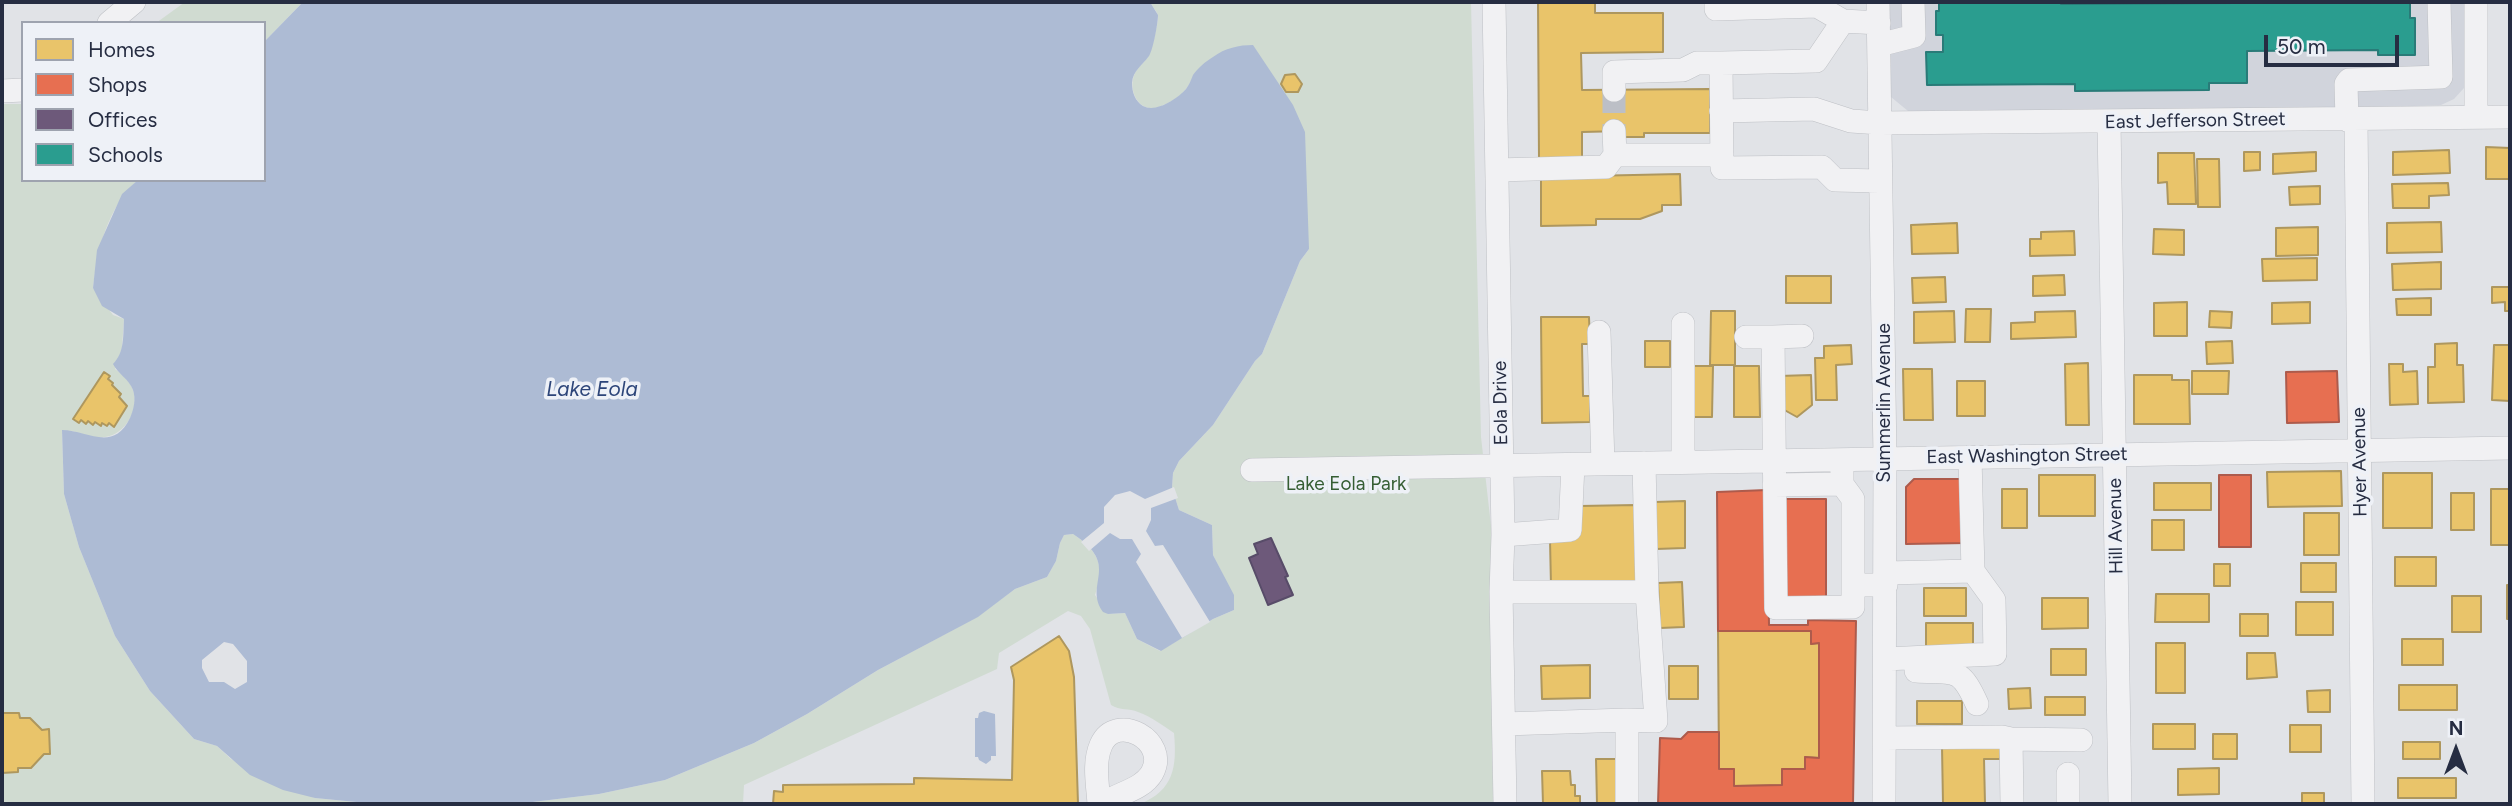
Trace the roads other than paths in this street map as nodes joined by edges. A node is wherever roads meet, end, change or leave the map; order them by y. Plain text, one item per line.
1 (134, 2) edge
2 (1494, 2) edge
3 (1716, 2) edge
4 (1913, 2) edge
5 (2439, 2) edge
6 (2476, 2) edge
7 (1843, 20) junction
8 (111, 21) edge
9 (1879, 23) edge
10 (1721, 63) junction
11 (21, 90) edge
12 (1615, 90) tunnel mouth
13 (2, 91) edge
14 (1721, 111) junction
15 (2476, 117) junction
16 (2510, 117) edge
17 (2351, 120) junction
18 (2109, 122) junction
19 (1880, 123) junction
20 (1615, 131) tunnel mouth
21 (1615, 155) junction
22 (1722, 155) junction
23 (1497, 170) junction
24 (1880, 181) junction
25 (1683, 324) dead end
26 (1599, 332) dead end
27 (1802, 336) dead end
28 (1746, 337) dead end
29 (1773, 337) junction
30 (2510, 448) edge
31 (2361, 451) junction
32 (2115, 454) junction
33 (1970, 457) junction
34 (1885, 458) junction
35 (1842, 459) junction
36 (1773, 460) junction
37 (1683, 462) junction
38 (1644, 463) junction
39 (1603, 464) junction
40 (1573, 465) junction
41 (1502, 466) junction
42 (1252, 470) dead end
43 (1842, 484) junction
44 (1774, 485) junction
45 (1853, 520) junction
46 (1885, 520) junction
47 (1503, 535) junction
48 (1973, 571) junction
49 (1885, 579) junction
50 (1853, 585) junction
51 (1501, 592) junction
52 (1647, 592) junction
53 (1885, 664) junction
54 (1977, 704) dead end
55 (1627, 720) junction
56 (1504, 724) junction
57 (1885, 738) junction
58 (2011, 739) junction
59 (2081, 740) dead end
60 (2068, 774) dead end
61 (1505, 804) edge
62 (1627, 804) edge
63 (1884, 804) edge
64 (2012, 804) edge
65 (2068, 804) edge
66 (2120, 804) edge
67 (2363, 804) edge

1 - 8 street
2 - 23 street, Eola Drive
3 - 7 street
4 - 9 street
5 - 17 street, Hyer Avenue
6 - 15 street
7 - 9 street
7 - 10 street
9 - 19 street, Summerlin Avenue
10 - 12 street
10 - 14 street
11 - 13 street
14 - 19 street, East Jefferson Street
14 - 22 street
15 - 16 street, East Jefferson Street
15 - 17 street, East Jefferson Street
17 - 18 street, East Jefferson Street
17 - 31 street, Hyer Avenue
18 - 19 street, East Jefferson Street
18 - 32 street, Hill Avenue
19 - 24 street, Summerlin Avenue
20 - 21 street
21 - 22 street
21 - 23 street
22 - 24 street
23 - 41 street, Eola Drive
24 - 34 street, Summerlin Avenue
25 - 37 street
26 - 39 street
27 - 29 street
28 - 29 street
29 - 36 street
30 - 31 street, East Washington Street
31 - 32 street, East Washington Street
31 - 67 street, Hyer Avenue
32 - 33 street, East Washington Street
32 - 66 street, Hill Avenue
33 - 34 street, East Washington Street
33 - 48 street
34 - 35 street, East Washington Street
34 - 46 street, Summerlin Avenue
35 - 36 street, East Washington Street
35 - 43 street
36 - 37 street, East Washington Street
36 - 44 street
37 - 38 street, East Washington Street
38 - 39 street, East Washington Street
38 - 52 street
39 - 40 street, East Washington Street
40 - 41 street, East Washington Street
40 - 47 street
41 - 42 street, East Washington Street
41 - 47 street, Eola Drive
43 - 44 street
43 - 45 street
44 - 50 street
45 - 46 street
45 - 50 street
46 - 49 street, Summerlin Avenue
47 - 51 street, Eola Drive
48 - 49 street
48 - 53 street
49 - 50 street
49 - 53 street, Summerlin Avenue
51 - 52 street
51 - 56 street, Eola Drive
52 - 55 street
53 - 54 street
53 - 57 street, Summerlin Avenue
55 - 56 street
55 - 62 street
56 - 61 street, Eola Drive
57 - 58 street
57 - 63 street, Summerlin Avenue
58 - 59 street
58 - 64 street
60 - 65 street

